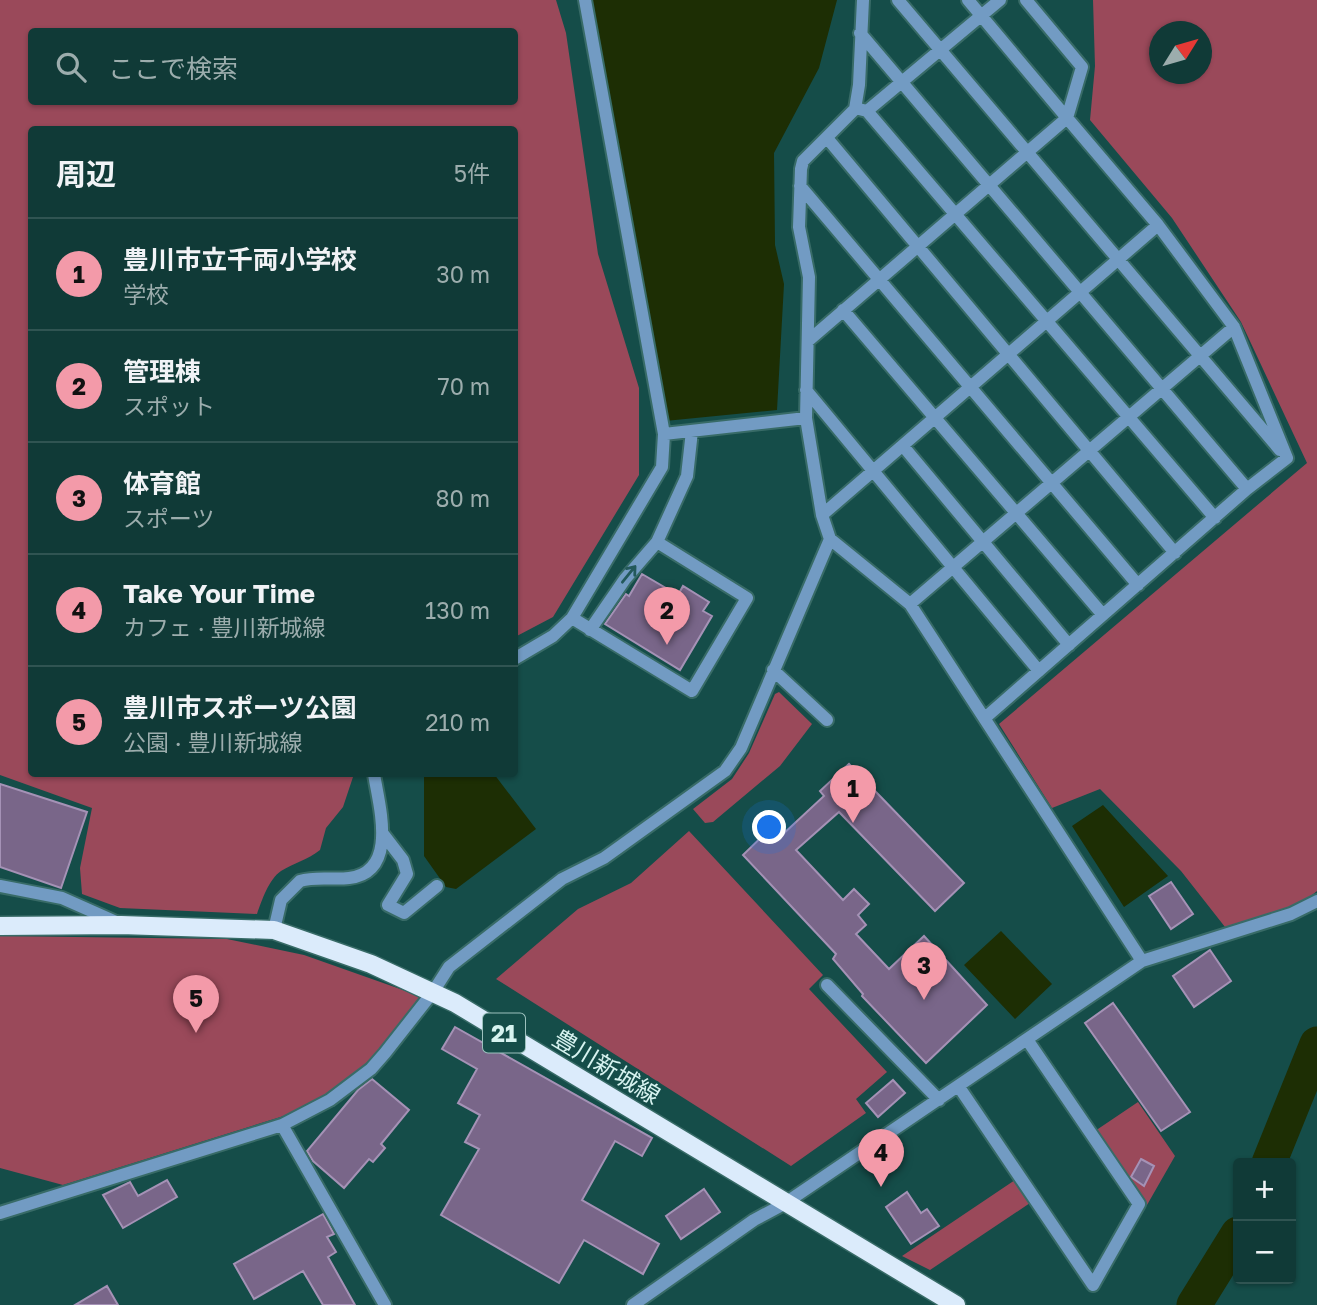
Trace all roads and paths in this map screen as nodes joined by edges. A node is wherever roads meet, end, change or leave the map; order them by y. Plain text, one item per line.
1 (585, 0) edge
2 (863, 0) edge
3 (898, 0) edge
4 (968, 0) edge
5 (1000, 0) edge
6 (1026, 0) edge
7 (982, 16) junction
8 (860, 33) junction
9 (941, 50) junction
10 (902, 82) junction
11 (861, 110) junction
12 (1068, 118) junction
13 (827, 138) junction
14 (1028, 152) junction
15 (989, 185) junction
16 (800, 186) junction
17 (955, 214) junction
18 (1158, 225) junction
19 (918, 246) junction
20 (1118, 260) junction
21 (879, 279) junction
22 (1081, 292) junction
23 (843, 310) junction
24 (1047, 321) junction
25 (1234, 327) junction
26 (808, 341) junction
27 (1009, 355) junction
28 (1199, 357) junction
29 (971, 387) junction
30 (1162, 388) junction
31 (806, 390) junction
32 (1129, 417) junction
33 (806, 418) junction
34 (935, 418) junction
35 (692, 430) junction
36 (664, 434) junction
37 (903, 446) junction
38 (1089, 451) junction
39 (1287, 458) junction
40 (873, 471) junction
41 (1052, 483) junction
42 (1247, 489) junction
43 (1016, 513) junction
44 (822, 515) junction
45 (1215, 518) junction
46 (830, 539) junction
47 (657, 542) junction
48 (983, 542) junction
49 (1175, 553) junction
50 (953, 567) junction
51 (1138, 585) junction
52 (910, 604) junction
53 (1103, 615) junction
54 (572, 618) junction
55 (590, 630) junction
56 (1069, 645) junction
57 (518, 657) edge
58 (773, 670) junction
59 (1039, 671) junction
60 (986, 717) junction
61 (827, 720) dead end
62 (374, 777) edge
63 (383, 834) junction
64 (0, 886) edge
65 (437, 886) dead end
66 (1317, 901) edge
67 (121, 925) junction
68 (0, 926) edge
69 (274, 930) junction
70 (1142, 961) junction
71 (827, 985) dead end
72 (433, 992) junction
73 (1028, 1041) junction
74 (959, 1087) junction
75 (939, 1100) junction
76 (282, 1125) junction
77 (784, 1204) junction
78 (0, 1213) edge
79 (385, 1305) edge
80 (633, 1305) edge
81 (956, 1305) edge

1 - 36 street
2 - 8 street
3 - 9 street
4 - 7 street
5 - 7 street
6 - 12 street
7 - 9 street
7 - 12 street
8 - 10 street
8 - 11 street
9 - 10 street
9 - 14 street
10 - 11 street
10 - 15 street
11 - 13 street
11 - 17 street
12 - 14 street
12 - 18 street
13 - 16 street
13 - 19 street
14 - 15 street
14 - 20 street
15 - 17 street
15 - 22 street
16 - 21 street
16 - 26 street
17 - 19 street
17 - 24 street
18 - 20 street
18 - 25 street
19 - 21 street
19 - 27 street
20 - 22 street
20 - 28 street
21 - 23 street
21 - 29 street
22 - 24 street
22 - 30 street
23 - 26 street
23 - 34 street
24 - 27 street
24 - 32 street
25 - 28 street
25 - 39 street
26 - 31 street
27 - 29 street
27 - 38 street
28 - 30 street
28 - 39 street
29 - 34 street
29 - 41 street
30 - 32 street
30 - 42 street
31 - 33 street
31 - 40 street
32 - 38 street
32 - 45 street
33 - 35 street
33 - 44 street
34 - 37 street
34 - 43 street
35 - 36 street
35 - 47 street
36 - 54 street
37 - 40 street
37 - 48 street
38 - 41 street
38 - 49 street
39 - 42 street
40 - 44 street
40 - 50 street
41 - 43 street
41 - 51 street
42 - 45 street
43 - 48 street
43 - 53 street
44 - 46 street
45 - 49 street
46 - 52 street
46 - 58 street
55 -> 47 street
47 - 55 street
48 - 50 street
48 - 56 street
49 - 51 street
50 - 52 street
50 - 59 street
51 - 53 street
52 - 60 street
53 - 56 street
54 - 55 street
54 - 57 street
56 - 59 street
58 - 61 street
58 - 72 street
59 - 60 street
60 - 70 street
62 - 63 street
63 - 65 street
63 - 69 street
64 - 67 street
66 - 70 street
67 - 68 main road, 豊川新城線 / 21
67 - 69 main road, 豊川新城線 / 21
69 - 72 main road, 豊川新城線 / 21
70 - 73 street
71 - 75 street
72 - 76 street
72 - 77 main road, 豊川新城線 / 21
73 - 74 street
73 - 74 street
74 - 75 street
75 - 77 street
76 - 78 street
76 - 79 street
77 - 80 street
77 - 81 main road, 豊川新城線 / 21

